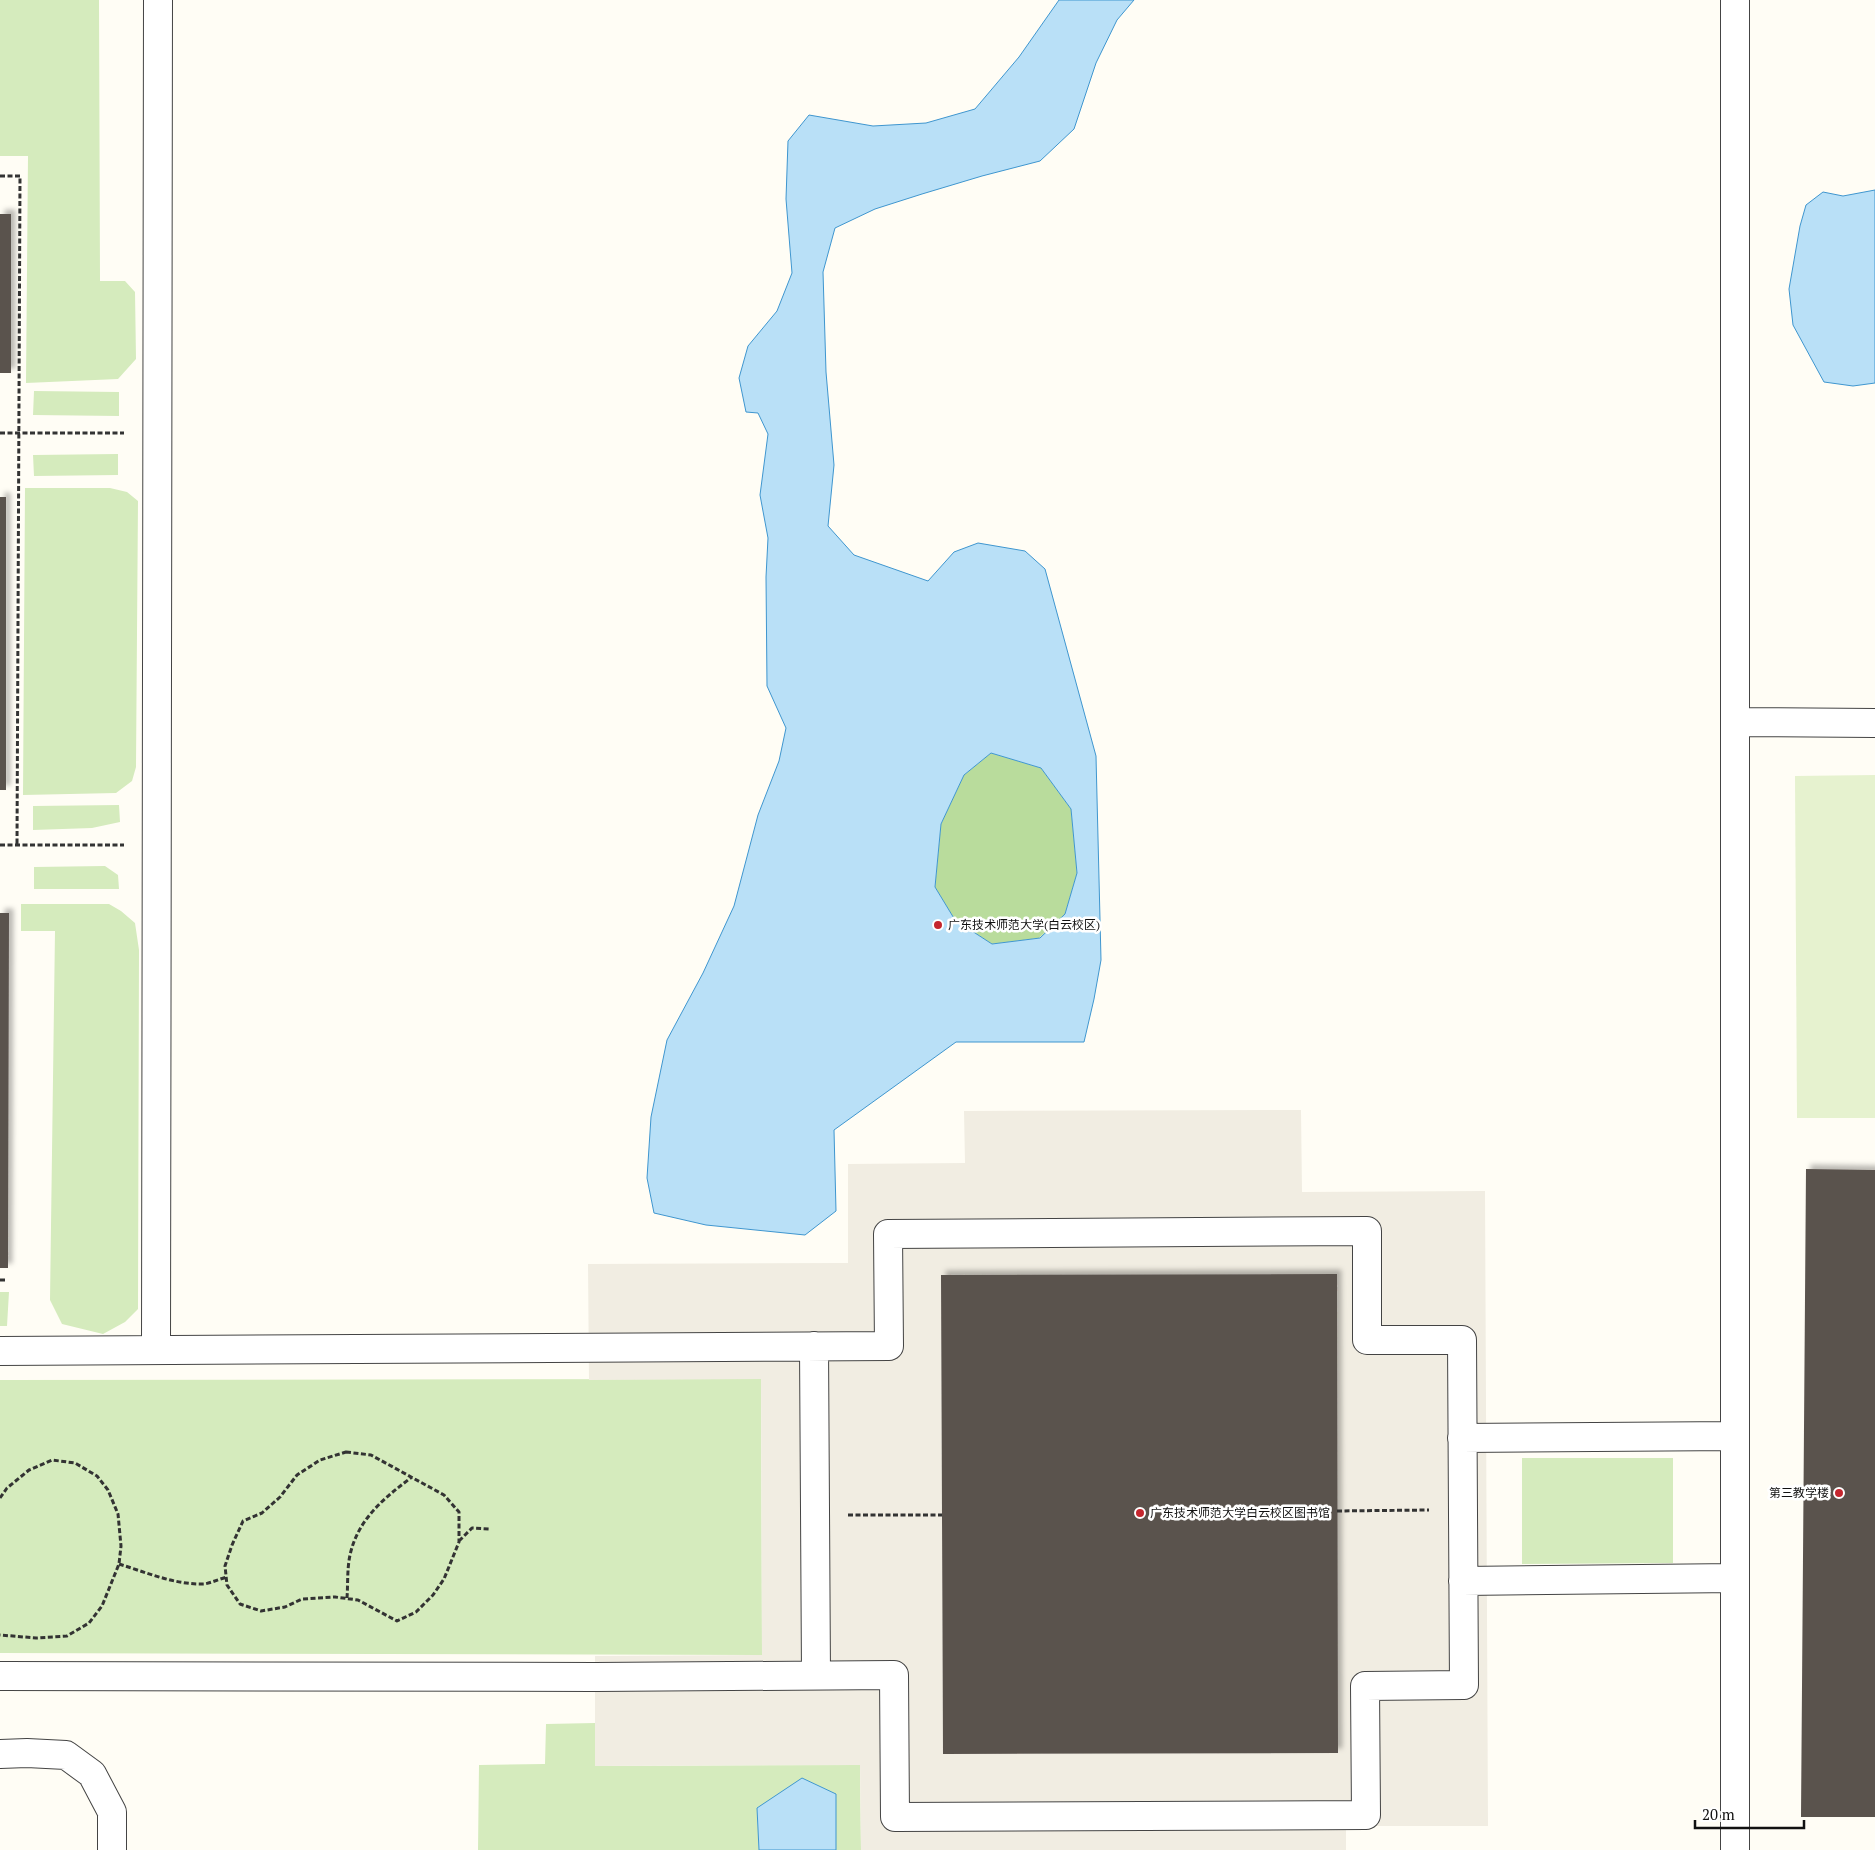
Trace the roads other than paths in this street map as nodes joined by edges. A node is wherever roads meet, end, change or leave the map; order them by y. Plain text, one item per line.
1 (158, 0) edge
2 (1735, 0) edge
3 (1735, 722) junction
4 (1875, 722) edge
5 (814, 1346) junction
6 (156, 1350) junction
7 (0, 1351) edge
8 (1735, 1436) junction
9 (1462, 1438) junction
10 (1735, 1578) junction
11 (1463, 1581) junction
12 (816, 1675) junction
13 (0, 1676) edge
14 (0, 1754) edge
15 (112, 1850) edge
16 (1735, 1850) edge

1 - 6 lane
2 - 3 lane
3 - 4 lane
3 - 8 lane
5 - 6 lane
5 - 9 lane
5 - 12 lane
6 - 7 lane
8 - 9 lane
8 - 10 lane
9 - 11 lane
10 - 11 lane
10 - 16 lane
11 - 12 lane
12 - 13 lane
14 - 15 lane

